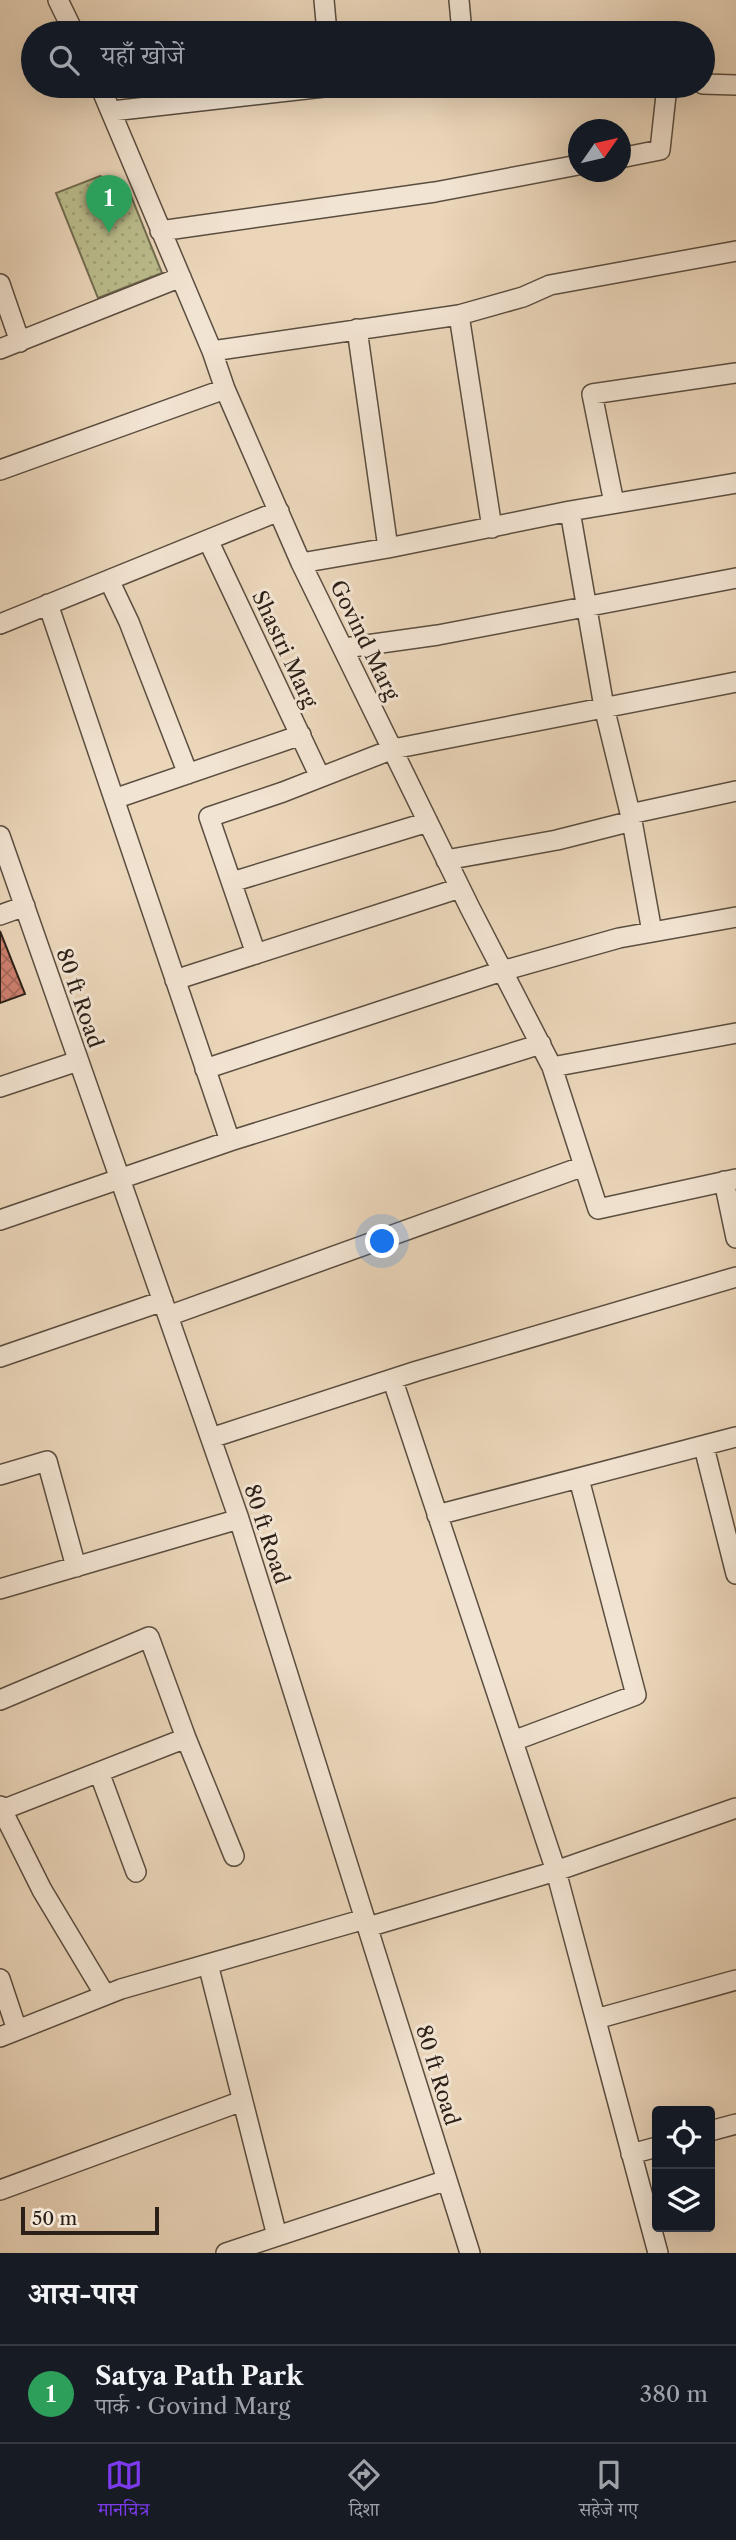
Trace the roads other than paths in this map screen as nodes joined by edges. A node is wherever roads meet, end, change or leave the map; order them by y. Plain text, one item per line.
1 (58, 0) edge
2 (324, 0) edge
3 (459, 0) edge
4 (68, 21) edge
5 (326, 21) edge
6 (461, 21) edge
7 (715, 84) edge
8 (736, 85) edge
9 (106, 98) edge
10 (227, 98) edge
11 (666, 98) edge
12 (112, 111) junction
13 (631, 156) edge
14 (568, 168) edge
15 (160, 231) junction
16 (736, 251) edge
17 (181, 277) junction
18 (0, 284) edge
19 (459, 315) junction
20 (357, 329) junction
21 (20, 342) junction
22 (0, 349) edge
23 (212, 351) junction
24 (736, 373) edge
25 (225, 389) junction
26 (0, 470) edge
27 (736, 483) edge
28 (614, 503) junction
29 (279, 511) junction
30 (570, 511) junction
31 (492, 528) junction
32 (208, 540) junction
33 (388, 548) junction
34 (301, 563) junction
35 (736, 579) edge
36 (109, 580) junction
37 (48, 604) junction
38 (588, 607) junction
39 (0, 624) edge
40 (345, 648) junction
41 (736, 682) edge
42 (604, 707) junction
43 (301, 735) junction
44 (393, 749) junction
45 (188, 774) junction
46 (320, 777) junction
47 (736, 791) edge
48 (114, 799) junction
49 (631, 818) junction
50 (428, 822) junction
51 (0, 836) edge
52 (446, 860) junction
53 (232, 881) junction
54 (460, 888) junction
55 (25, 906) junction
56 (0, 915) edge
57 (736, 917) edge
58 (652, 932) junction
59 (256, 954) junction
60 (502, 971) junction
61 (175, 980) junction
62 (736, 1033) edge
63 (541, 1044) junction
64 (78, 1061) junction
65 (552, 1067) junction
66 (205, 1069) junction
67 (0, 1087) edge
68 (229, 1141) junction
69 (584, 1166) junction
70 (121, 1179) junction
71 (730, 1180) edge
72 (0, 1220) edge
73 (736, 1238) edge
74 (736, 1277) edge
75 (165, 1309) junction
76 (0, 1357) edge
77 (393, 1381) junction
78 (736, 1437) edge
79 (211, 1438) junction
80 (704, 1447) junction
81 (0, 1475) edge
82 (579, 1479) junction
83 (438, 1515) junction
84 (239, 1519) junction
85 (76, 1567) junction
86 (736, 1574) edge
87 (0, 1589) edge
88 (0, 1700) edge
89 (186, 1738) junction
90 (513, 1741) junction
91 (99, 1772) junction
92 (1, 1808) edge
93 (736, 1808) edge
94 (234, 1856) dead end
95 (556, 1871) junction
96 (136, 1872) dead end
97 (366, 1923) junction
98 (208, 1964) junction
99 (0, 1979) edge
100 (736, 1980) edge
101 (105, 1995) junction
102 (596, 2019) junction
103 (9, 2033) edge
104 (242, 2101) junction
105 (736, 2124) edge
106 (715, 2130) edge
107 (652, 2148) edge
108 (631, 2154) junction
109 (447, 2180) junction
110 (0, 2190) edge
111 (276, 2236) junction
112 (226, 2253) edge
113 (470, 2253) edge
114 (658, 2253) edge

1 - 4 street
2 - 5 street
3 - 6 street
7 - 8 street
9 - 12 street, Govind Marg
10 - 12 street
11 - 13 street
12 - 15 street, Govind Marg
14 - 15 street
15 - 17 street, Govind Marg
16 - 19 street
17 - 21 street
17 - 23 street, Govind Marg
18 - 21 street
19 - 20 street
19 - 31 street
20 - 23 street
20 - 33 street
21 - 22 street
23 - 25 street, Govind Marg
24 - 28 street
25 - 26 street
25 - 29 street, Govind Marg
27 - 28 street
28 - 30 street
29 - 32 street
29 - 34 street, Govind Marg
30 - 31 street
30 - 38 street
31 - 33 street
32 - 36 street
32 - 43 street, Shastri Marg
33 - 34 street
34 - 40 street, Govind Marg
35 - 38 street
36 - 37 street
36 - 45 street
37 - 39 street
37 - 48 street
38 - 40 street
38 - 42 street
40 - 44 street, Govind Marg
41 - 42 street
42 - 44 street
42 - 49 street
43 - 45 street
43 - 46 street, Shastri Marg
44 - 46 street
44 - 50 street, Govind Marg
45 - 48 street
46 - 53 street
47 - 49 street
48 - 61 street
49 - 52 street
49 - 58 street
50 - 52 street, Govind Marg
50 - 53 street
51 - 55 street, 80 ft Road
52 - 54 street, Govind Marg
53 - 59 street
54 - 59 street
54 - 60 street, Govind Marg
55 - 56 street
55 - 64 street, 80 ft Road
57 - 58 street
58 - 60 street
59 - 61 street
60 - 63 street, Govind Marg
60 - 66 street
61 - 66 street
62 - 65 street
63 - 65 street, Govind Marg
63 - 68 street
64 - 67 street
64 - 70 street, 80 ft Road
65 - 69 street, Govind Marg
66 - 68 street
68 - 70 street
69 - 71 street, Govind Marg
69 - 75 street
70 - 72 street
70 - 75 street, 80 ft Road
71 - 73 street
74 - 77 street
75 - 76 street
75 - 79 street, 80 ft Road
77 - 79 street
77 - 83 street
78 - 80 street
79 - 84 street, 80 ft Road
80 - 82 street
80 - 86 street
81 - 85 street
82 - 83 street
82 - 90 street
83 - 90 street
84 - 85 street
84 - 97 street, 80 ft Road
85 - 87 street
88 - 89 street
89 - 91 street
89 - 94 street
90 - 95 street
91 - 92 street
91 - 96 street
92 - 101 street
93 - 95 street
95 - 97 street
95 - 102 street
97 - 98 street
97 - 109 street, 80 ft Road
98 - 101 street
98 - 104 street
99 - 103 street
100 - 102 street
101 - 103 street
102 - 108 street
104 - 110 street
104 - 111 street
105 - 106 street
107 - 108 street
108 - 114 street
109 - 111 street
109 - 113 street, 80 ft Road
111 - 112 street

